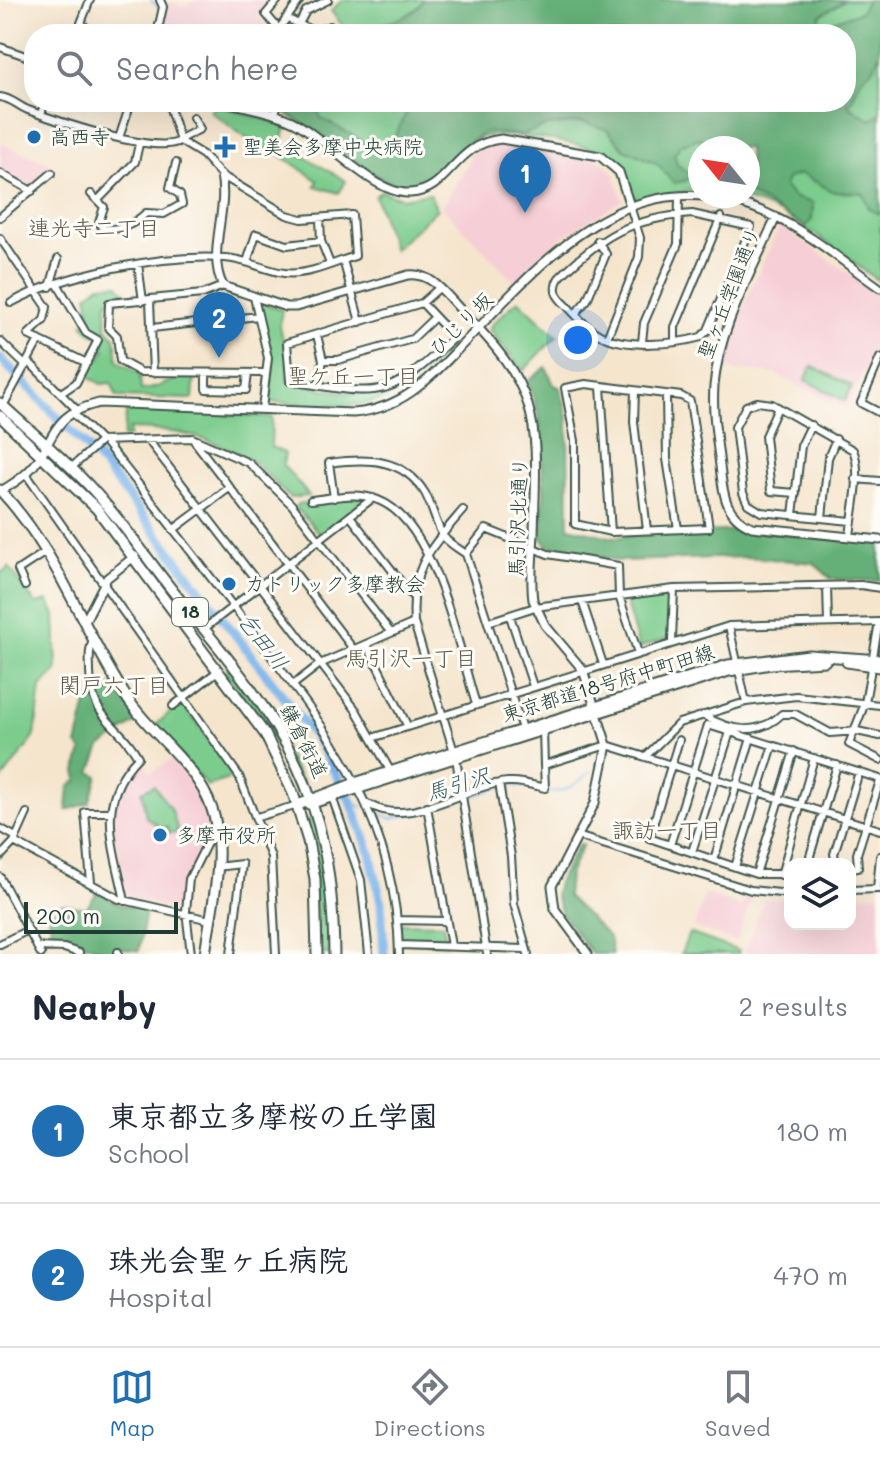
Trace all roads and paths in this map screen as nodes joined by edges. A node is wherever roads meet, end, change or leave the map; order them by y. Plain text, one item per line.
1 (90, 0) edge
2 (160, 0) edge
3 (278, 0) edge
4 (300, 0) edge
5 (328, 0) edge
6 (286, 18) junction
7 (300, 22) junction
8 (82, 24) edge
9 (159, 24) edge
10 (274, 24) edge
11 (282, 24) edge
12 (303, 24) edge
13 (0, 47) edge
14 (24, 55) edge
15 (0, 97) edge
16 (24, 107) edge
17 (36, 112) edge
18 (128, 112) edge
19 (171, 112) edge
20 (268, 112) edge
21 (276, 112) edge
22 (41, 114) joint
23 (275, 115) junction
24 (193, 117) dead end
25 (119, 138) junction
26 (180, 140) junction
27 (139, 144) junction
28 (176, 163) dead end
29 (0, 173) edge
30 (52, 173) dead end
31 (221, 175) junction
32 (32, 191) junction
33 (91, 194) dead end
34 (679, 197) junction
35 (99, 199) junction
36 (630, 206) junction
37 (679, 215) junction
38 (0, 217) edge
39 (721, 217) junction
40 (776, 217) junction
41 (320, 218) junction
42 (635, 223) junction
43 (0, 238) edge
44 (321, 241) junction
45 (598, 241) junction
46 (215, 258) junction
47 (58, 259) dead end
48 (343, 260) junction
49 (247, 262) junction
50 (138, 264) junction
51 (330, 264) junction
52 (94, 275) junction
53 (54, 286) junction
54 (97, 286) dead end
55 (223, 286) junction
56 (439, 288) junction
57 (880, 288) edge
58 (36, 290) junction
59 (351, 291) junction
60 (254, 297) junction
61 (147, 301) junction
62 (11, 303) dead end
63 (422, 303) junction
64 (575, 314) junction
65 (258, 316) junction
66 (435, 317) junction
67 (712, 321) junction
68 (360, 322) junction
69 (152, 328) junction
70 (479, 328) junction
71 (729, 328) junction
72 (317, 335) junction
73 (607, 338) junction
74 (39, 340) junction
75 (675, 340) junction
76 (0, 341) edge
77 (642, 342) junction
78 (880, 358) edge
79 (323, 360) junction
80 (87, 363) junction
81 (26, 365) junction
82 (153, 373) junction
83 (206, 373) junction
84 (248, 373) junction
85 (265, 373) junction
86 (319, 385) junction
87 (601, 387) junction
88 (635, 391) junction
89 (61, 393) junction
90 (666, 395) junction
91 (778, 407) junction
92 (1, 408) edge
93 (262, 409) junction
94 (74, 413) junction
95 (880, 413) edge
96 (811, 425) junction
97 (192, 438) junction
98 (836, 439) junction
99 (148, 440) junction
100 (101, 442) junction
101 (43, 449) junction
102 (71, 468) junction
103 (26, 474) junction
104 (855, 479) junction
105 (880, 481) edge
106 (229, 488) junction
107 (722, 489) junction
108 (1, 491) edge
109 (704, 491) junction
110 (796, 493) junction
111 (334, 498) junction
112 (373, 498) junction
113 (311, 500) dead end
114 (201, 509) junction
115 (463, 510) dead end
116 (777, 514) junction
117 (793, 515) junction
118 (350, 516) junction
119 (822, 518) junction
120 (851, 521) junction
121 (678, 529) junction
122 (173, 530) junction
123 (647, 530) junction
124 (776, 530) junction
125 (611, 532) junction
126 (442, 535) junction
127 (850, 537) junction
128 (319, 540) junction
129 (880, 540) edge
130 (48, 550) junction
131 (533, 550) junction
132 (427, 551) junction
133 (138, 553) junction
134 (466, 554) junction
135 (288, 564) junction
136 (103, 584) junction
137 (260, 585) junction
138 (25, 586) dead end
139 (827, 586) junction
140 (880, 588) edge
141 (674, 589) junction
142 (412, 596) junction
143 (619, 596) junction
144 (582, 601) junction
145 (535, 607) junction
146 (231, 608) junction
147 (510, 616) junction
148 (86, 619) junction
149 (488, 622) junction
150 (880, 622) edge
151 (414, 623) junction
152 (828, 623) junction
153 (208, 626) junction
154 (729, 626) junction
155 (391, 633) junction
156 (194, 636) junction
157 (95, 638) junction
158 (672, 641) junction
159 (367, 645) junction
160 (354, 650) junction
161 (638, 653) junction
162 (231, 661) junction
163 (876, 663) edge
164 (320, 664) junction
165 (603, 664) junction
166 (737, 666) junction
167 (219, 670) junction
168 (583, 670) junction
169 (293, 685) junction
170 (533, 686) junction
171 (509, 693) junction
172 (184, 697) junction
173 (780, 697) junction
174 (746, 702) junction
175 (865, 703) junction
176 (476, 704) junction
177 (880, 705) edge
178 (173, 706) dead end
179 (596, 709) junction
180 (782, 714) junction
181 (443, 715) junction
182 (703, 715) junction
183 (407, 725) junction
184 (522, 729) junction
185 (543, 730) junction
186 (857, 731) junction
187 (730, 732) junction
188 (880, 736) edge
189 (372, 738) junction
190 (751, 738) junction
191 (679, 740) dead end
192 (607, 745) junction
193 (773, 745) junction
194 (794, 751) junction
195 (455, 754) junction
196 (645, 757) junction
197 (814, 758) junction
198 (880, 760) edge
199 (544, 765) junction
200 (671, 765) junction
201 (837, 765) junction
202 (693, 772) junction
203 (859, 772) junction
204 (392, 774) junction
205 (715, 779) junction
206 (880, 780) edge
207 (357, 786) junction
208 (500, 786) junction
209 (736, 786) junction
210 (758, 792) junction
211 (334, 793) junction
212 (462, 798) junction
213 (780, 799) junction
214 (313, 800) junction
215 (368, 804) junction
216 (298, 805) junction
217 (801, 806) junction
218 (428, 809) junction
219 (109, 812) junction
220 (823, 812) junction
221 (27, 813) dead end
222 (257, 817) junction
223 (844, 819) junction
224 (866, 826) junction
225 (0, 828) edge
226 (880, 830) edge
227 (217, 834) junction
228 (577, 836) junction
229 (15, 839) junction
230 (670, 845) junction
231 (692, 852) junction
232 (880, 856) edge
233 (0, 857) edge
234 (812, 858) edge
235 (835, 858) edge
236 (714, 860) junction
237 (216, 867) junction
238 (735, 867) junction
239 (856, 868) edge
240 (756, 874) junction
241 (781, 875) junction
242 (784, 875) edge
243 (0, 877) edge
244 (91, 883) junction
245 (878, 889) edge
246 (856, 890) edge
247 (784, 893) edge
248 (125, 901) junction
249 (189, 915) junction
250 (210, 920) junction
251 (398, 920) junction
252 (446, 921) junction
253 (28, 930) junction
254 (0, 944) edge
255 (399, 945) junction
256 (451, 946) junction
257 (37, 947) junction
258 (486, 950) edge
259 (79, 952) edge
260 (527, 952) edge
261 (4, 954) edge
262 (41, 954) edge
263 (191, 954) edge
264 (205, 954) edge
265 (231, 954) edge
266 (276, 954) edge
267 (317, 954) edge
268 (334, 954) edge
269 (369, 954) edge
270 (399, 954) edge
271 (588, 954) edge

1 - 8 street
2 - 9 street
3 - 10 street
4 - 6 street
5 - 7 street
6 - 7 street
6 - 11 street
7 - 12 street
13 - 14 street
15 - 16 street
17 - 22 street
18 - 25 street
19 - 26 street
20 - 23 street
21 - 23 street
22 - 25 street
23 - 36 street
24 - 26 street
25 - 27 street
26 - 27 street
26 - 31 street
27 - 35 street
28 - 35 street
29 - 32 street
30 - 32 street
31 - 41 street
31 - 46 street
32 - 38 street
33 - 35 street
34 - 36 street, ひじり坂
34 - 37 street
34 - 40 street, ひじり坂
36 - 42 street
36 - 70 street, ひじり坂
37 - 39 street
37 - 42 street
37 - 77 street
39 - 67 street
39 - 75 street
40 - 57 street, ひじり坂
40 - 71 street, 聖ヶ丘学園通り
41 - 44 street
41 - 48 street
42 - 45 street
42 - 73 street
43 - 58 street
44 - 49 street
44 - 51 street
45 - 64 street
45 - 64 street
46 - 49 street
46 - 50 street
46 - 55 street
47 - 53 street
48 - 51 street
48 - 59 street
49 - 51 street
50 - 52 street
50 - 61 street
52 - 53 street
52 - 54 street
53 - 58 street
53 - 80 street
55 - 60 street
55 - 61 street
56 - 59 street
56 - 63 street
56 - 70 street, 馬引沢北通り
58 - 62 street
58 - 74 street
59 - 60 street
59 - 68 street
60 - 65 street
61 - 69 street
61 - 82 street
63 - 66 street
63 - 68 street
64 - 73 street
65 - 69 street
65 - 85 street
66 - 79 street
66 - 86 street
67 - 71 street
67 - 75 street
68 - 72 street
69 - 82 street
70 - 93 street, ひじり坂
70 - 131 street, 馬引沢北通り
71 - 107 street, 聖ヶ丘学園通り
72 - 79 street
72 - 86 street
73 - 77 street
74 - 80 street
74 - 81 street
75 - 77 street
76 - 81 street
78 - 95 street
79 - 86 street
80 - 89 street
81 - 89 street
81 - 92 street
82 - 83 street
83 - 84 street
83 - 84 street
84 - 85 street
85 - 93 street
87 - 88 street
87 - 125 street
87 - 125 street
88 - 90 street
88 - 123 street
89 - 94 street
90 - 109 street
90 - 121 street
91 - 96 street
91 - 110 street
91 - 116 street
92 - 101 main road, 鎌倉街道 / 18
93 - 94 street, ひじり坂
94 - 100 street
94 - 101 street, ひじり坂
96 - 98 street
96 - 110 street
97 - 99 street
97 - 106 street
97 - 128 street
98 - 104 street
98 - 119 street
99 - 100 street
99 - 114 street
100 - 102 street
100 - 122 street
101 - 102 main road, 鎌倉街道 / 18
101 - 103 street, ひじり坂
101 - 133 main road, 鎌倉街道 / 18
102 - 133 main road, 鎌倉街道 / 18
103 - 108 street
103 - 136 street
104 - 105 street
104 - 120 street
106 - 114 street
106 - 135 street
107 - 109 street
107 - 124 street, 聖ヶ丘学園通り
108 - 130 main road
109 - 121 street
110 - 117 street
111 - 112 street
111 - 113 street
111 - 126 street
112 - 118 street
112 - 132 street
114 - 122 street
114 - 137 street
115 - 126 street
116 - 117 street
116 - 124 street
117 - 119 street
118 - 128 street
118 - 142 street
119 - 120 street
120 - 127 street
121 - 123 street
122 - 146 street
123 - 125 street
124 - 127 street, 聖ヶ丘学園通り
126 - 132 street
126 - 134 street
127 - 129 street, 聖ヶ丘学園通り
128 - 135 street
128 - 155 street
130 - 138 street
130 - 148 main road
131 - 134 street
131 - 143 street
131 - 145 street, 馬引沢北通り
132 - 142 street
132 - 176 street
133 - 136 street
133 - 153 main road, 鎌倉街道 / 18
133 - 156 main road, 鎌倉街道 / 18
134 - 149 street
135 - 137 street
135 - 160 street
136 - 148 street
136 - 172 street
137 - 146 street
137 - 164 street
139 - 140 street
139 - 141 street
139 - 152 street
141 - 143 street
141 - 158 street
142 - 151 street
143 - 144 street
143 - 161 street
144 - 145 street
144 - 165 street
145 - 147 street
145 - 168 street
146 - 153 street
146 - 169 street
147 - 149 street
147 - 170 street
148 - 157 main road
149 - 171 street
150 - 152 street
150 - 163 street
151 - 155 street
151 - 181 street
152 - 154 street
153 - 156 main road
153 - 162 main road, 鎌倉街道 / 18
154 - 158 street
154 - 166 street
155 - 159 street
156 - 167 main road, 鎌倉街道 / 18
157 - 219 street
157 - 227 main road
158 - 161 street
159 - 160 street
159 - 183 street
160 - 164 street
161 - 165 street
162 - 167 main road
162 - 214 main road, 鎌倉街道 / 18
163 - 166 main road, 東京都道18号府中町田線
163 - 175 street
164 - 169 street
164 - 189 street
165 - 168 street
166 - 174 street
166 - 179 main road, 東京都道18号府中町田線
167 - 172 street
167 - 216 main road, 鎌倉街道 / 18
168 - 170 street
168 - 179 street
169 - 207 street
170 - 171 street
171 - 176 street
171 - 184 street
172 - 178 street
172 - 222 street
173 - 174 street
173 - 175 street
173 - 180 street
174 - 182 street
175 - 177 street
175 - 186 street
176 - 181 street
179 - 184 main road, 東京都道18号府中町田線
179 - 185 main road, 東京都道18号府中町田線
179 - 192 street
180 - 182 street
180 - 186 street
181 - 183 street
181 - 195 street
182 - 196 street
183 - 189 street
184 - 195 main road, 東京都道18号府中町田線
185 - 195 main road, 東京都道18号府中町田線
185 - 199 street
186 - 188 street
186 - 198 street
187 - 190 street
187 - 202 street
187 - 205 street
189 - 204 street
190 - 193 street
190 - 209 street
191 - 200 street
192 - 196 street
192 - 199 street
192 - 228 street
193 - 194 street
193 - 210 street
194 - 197 street
194 - 213 street
195 - 204 main road, 東京都道18号府中町田線
195 - 212 street
196 - 200 street
197 - 201 street
197 - 217 street
199 - 208 street
200 - 202 street
200 - 230 street
201 - 203 street
201 - 220 street
202 - 205 street
202 - 230 street
203 - 206 street
203 - 223 street
204 - 207 main road, 東京都道18号府中町田線
205 - 209 street
205 - 231 street
206 - 224 street
207 - 211 main road, 東京都道18号府中町田線
207 - 215 street
208 - 212 street
208 - 260 street
209 - 210 street
209 - 236 street
210 - 213 street
210 - 238 street
211 - 214 main road, 東京都道18号府中町田線
211 - 269 street
212 - 218 street
212 - 258 street
213 - 217 street
213 - 240 street
214 - 216 main road, 東京都道18号府中町田線
214 - 268 main road, 鎌倉街道 / 18
215 - 218 street
215 - 251 street
216 - 222 street
216 - 267 main road, 鎌倉街道 / 18
217 - 220 street
217 - 241 street
218 - 252 street
219 - 244 street
219 - 248 street
220 - 223 street
220 - 234 street
221 - 229 street
222 - 266 street
223 - 224 street
223 - 235 street
224 - 226 street
224 - 239 street
225 - 229 street
227 - 237 main road
227 - 249 street
228 - 247 street
228 - 271 street
229 - 233 street
229 - 244 street
230 - 231 street
231 - 236 street
232 - 245 street
236 - 238 street
237 - 250 main road
237 - 265 street
238 - 240 street
240 - 241 street
241 - 242 street
243 - 253 street
244 - 248 street
245 - 246 street
248 - 249 street
249 - 250 street
249 - 263 street
250 - 264 main road
251 - 252 street
251 - 255 street
252 - 256 street
253 - 254 street
253 - 257 street
254 - 261 street
255 - 256 street
255 - 270 street
256 - 258 street
257 - 259 street
257 - 262 street
258 - 260 street

